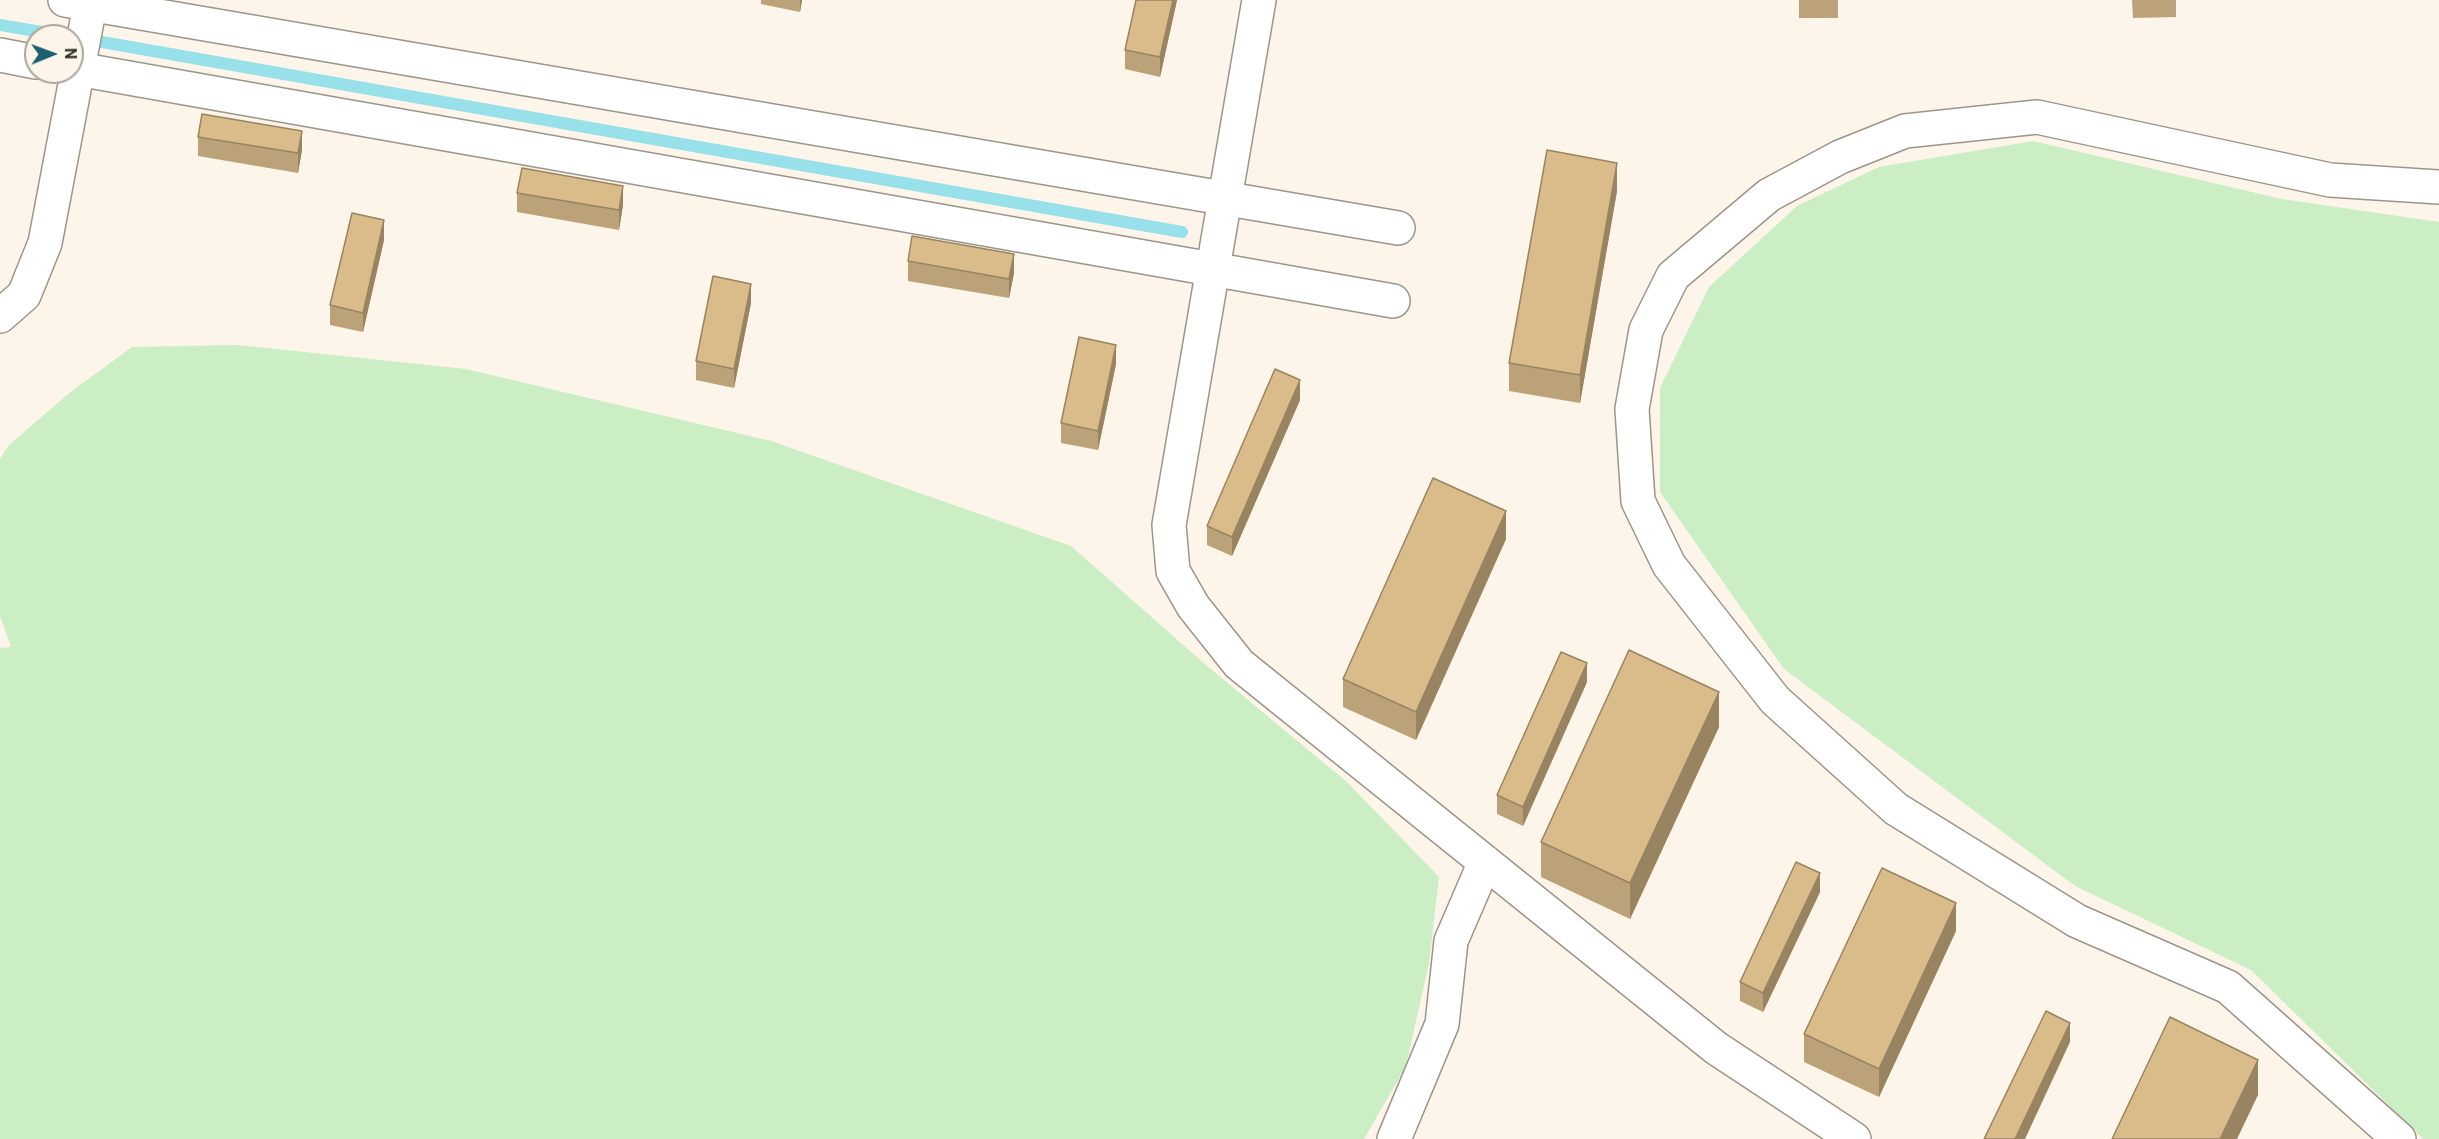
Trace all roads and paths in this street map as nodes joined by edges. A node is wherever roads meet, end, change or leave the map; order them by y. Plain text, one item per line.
1 (1259, 0) edge
2 (82, 1) edge
3 (80, 24) edge
4 (0, 56) edge
5 (24, 60) edge
6 (84, 71) edge
7 (72, 84) edge
8 (2439, 187) edge
9 (1227, 199) junction
10 (1398, 228) dead end
11 (1214, 269) junction
12 (1393, 301) dead end
13 (0, 316) edge
14 (1485, 862) junction
15 (1394, 1139) edge
16 (1854, 1139) edge
17 (2399, 1139) edge

1 - 9 street
2 - 3 street
2 - 9 street
4 - 5 street
6 - 11 street
7 - 13 street
8 - 17 street
9 - 10 street
9 - 11 street
11 - 12 street
11 - 14 street
14 - 15 street
14 - 16 street

